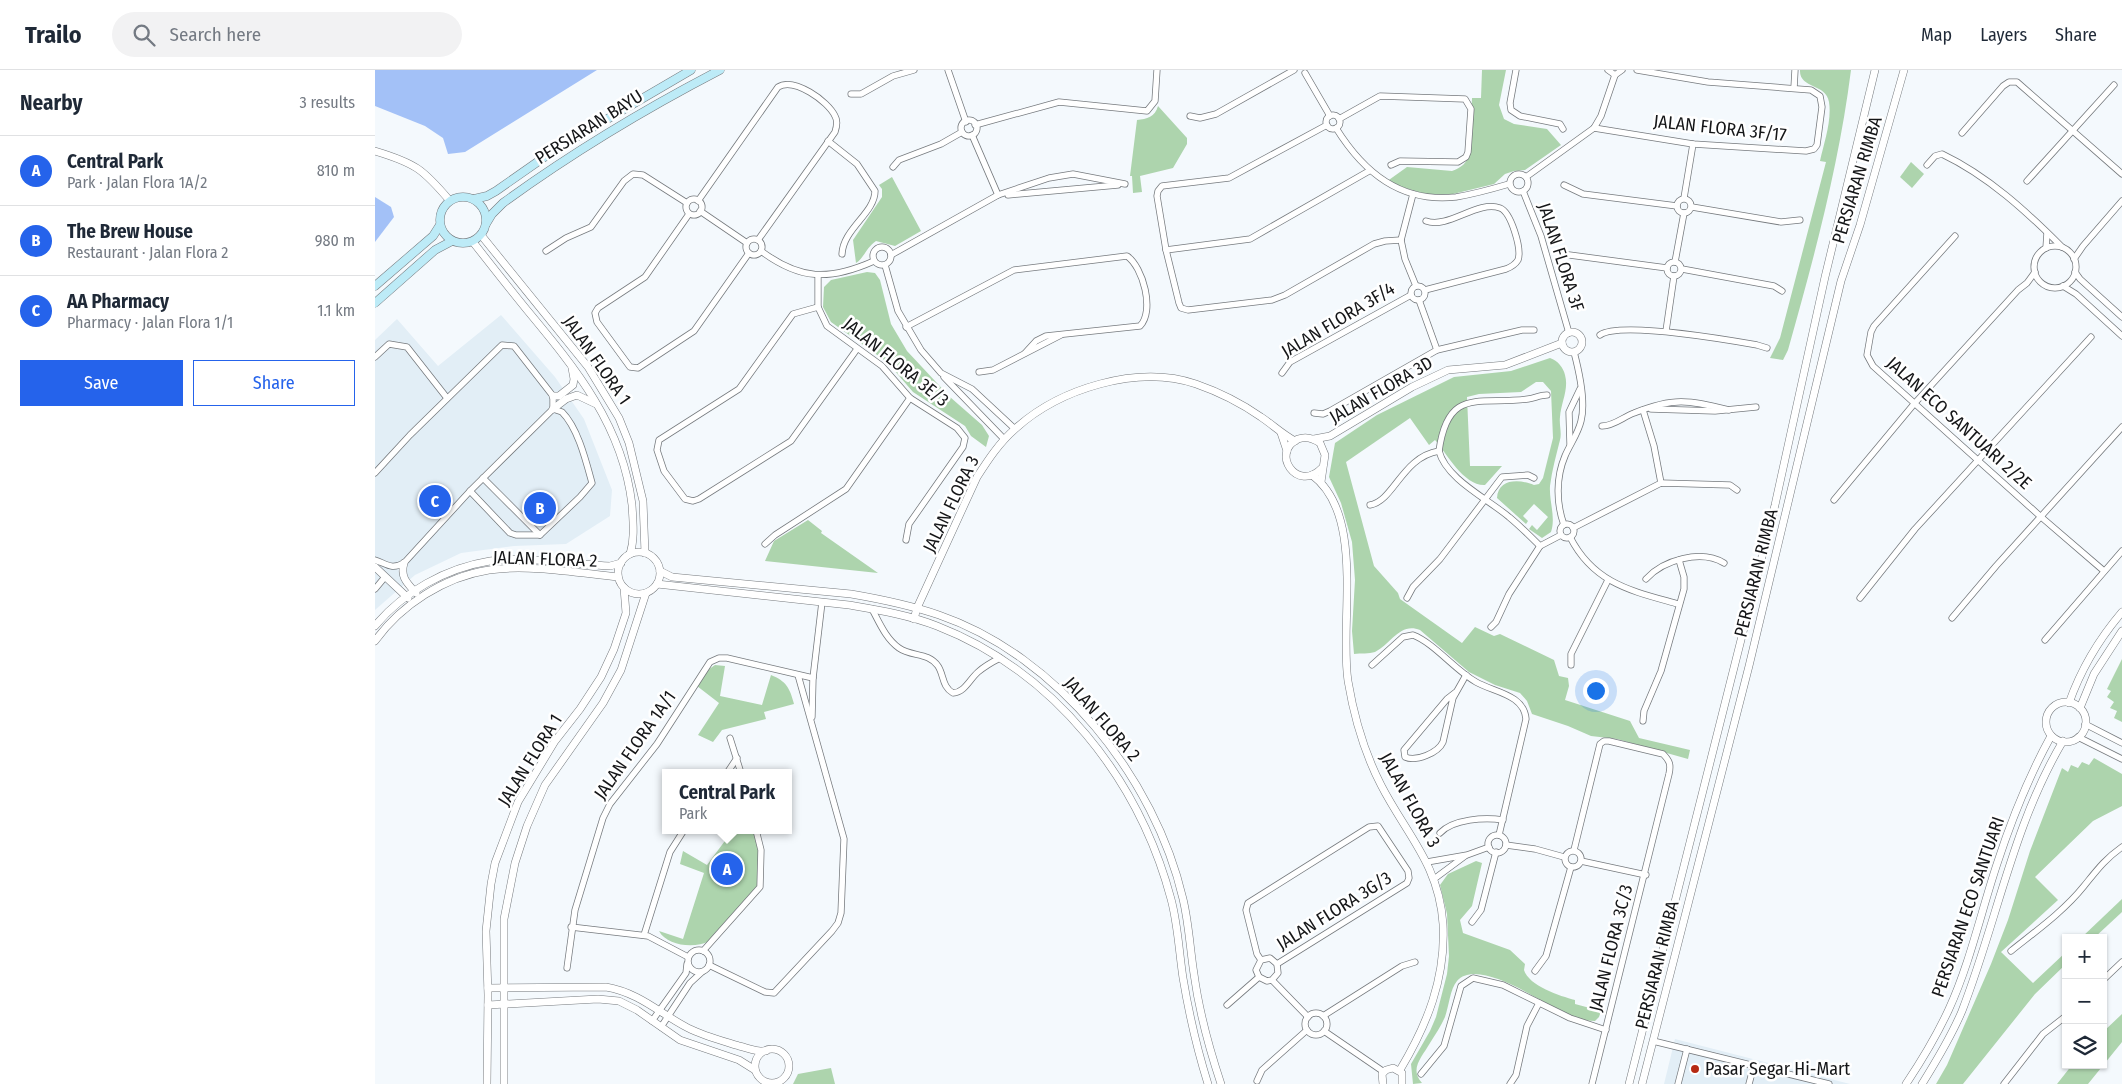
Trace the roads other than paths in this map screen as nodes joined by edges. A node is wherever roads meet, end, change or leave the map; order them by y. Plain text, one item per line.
1 (691, 70) edge
2 (720, 70) edge
3 (914, 70) edge
4 (948, 70) edge
5 (1296, 70) edge
6 (1516, 70) edge
7 (1608, 70) edge
8 (1622, 70) edge
9 (1637, 70) edge
10 (1795, 70) edge
11 (1875, 70) edge
12 (1904, 70) edge
13 (1307, 71) edge
14 (1157, 73) edge
15 (1615, 75) junction
16 (2114, 85) dead end
17 (1794, 88) junction
18 (851, 94) dead end
19 (1190, 116) dead end
20 (1330, 116) junction
21 (1339, 119) junction
22 (966, 122) junction
23 (975, 125) junction
24 (1327, 125) junction
25 (1336, 128) junction
26 (1595, 128) junction
27 (1563, 129) dead end
28 (2073, 131) junction
29 (962, 132) junction
30 (1962, 133) dead end
31 (972, 135) junction
32 (828, 141) junction
33 (1693, 144) junction
34 (375, 151) edge
35 (1391, 165) dead end
36 (1927, 165) dead end
37 (893, 166) dead end
38 (1369, 171) junction
39 (2122, 174) edge
40 (1526, 177) junction
41 (2027, 181) dead end
42 (1509, 184) junction
43 (1564, 186) dead end
44 (1523, 191) junction
45 (1413, 194) junction
46 (998, 195) junction
47 (1684, 198) junction
48 (474, 199) junction
49 (698, 200) junction
50 (450, 201) junction
51 (2122, 201) edge
52 (687, 204) junction
53 (1677, 206) junction
54 (1692, 207) junction
55 (700, 211) junction
56 (1684, 213) junction
57 (689, 214) junction
58 (1800, 220) dead end
59 (1426, 221) dead end
60 (486, 224) junction
61 (440, 225) junction
62 (2047, 233) junction
63 (481, 235) junction
64 (1955, 236) dead end
65 (758, 240) junction
66 (1401, 240) junction
67 (452, 241) junction
68 (473, 242) junction
69 (747, 243) junction
70 (2083, 246) junction
71 (2046, 248) junction
72 (2065, 249) junction
73 (1166, 250) junction
74 (546, 251) dead end
75 (761, 251) junction
76 (749, 253) junction
77 (842, 254) dead end
78 (1562, 254) dead end
79 (891, 255) junction
80 (2074, 259) junction
81 (874, 261) junction
82 (1675, 262) junction
83 (885, 264) junction
84 (1667, 268) junction
85 (1682, 269) junction
86 (2035, 272) junction
87 (2075, 272) junction
88 (818, 276) junction
89 (1674, 276) junction
90 (2041, 282) junction
91 (2027, 283) junction
92 (375, 286) edge
93 (1416, 286) junction
94 (2063, 286) junction
95 (1425, 290) junction
96 (1782, 291) dead end
97 (1411, 295) junction
98 (1419, 300) junction
99 (375, 303) edge
100 (818, 307) junction
101 (2122, 317) edge
102 (907, 327) junction
103 (1534, 330) dead end
104 (1666, 331) junction
105 (1569, 333) junction
106 (1600, 335) dead end
107 (2122, 336) edge
108 (2091, 337) dead end
109 (1562, 343) junction
110 (1767, 348) dead end
111 (857, 349) junction
112 (1437, 350) junction
113 (1574, 352) junction
114 (375, 357) edge
115 (570, 362) junction
116 (979, 372) dead end
117 (941, 373) junction
118 (1281, 373) dead end
119 (1581, 389) junction
120 (1547, 395) dead end
121 (553, 396) junction
122 (447, 398) junction
123 (910, 398) junction
124 (1914, 404) junction
125 (599, 405) junction
126 (1757, 407) dead end
127 (553, 409) junction
128 (1643, 410) junction
129 (1729, 410) junction
130 (1314, 413) dead end
131 (1602, 426) dead end
132 (2122, 427) edge
133 (1015, 429) junction
134 (1281, 433) junction
135 (1330, 436) junction
136 (1004, 439) junction
137 (1314, 439) junction
138 (1295, 441) junction
139 (1324, 449) junction
140 (1568, 449) junction
141 (1287, 451) junction
142 (1439, 452) junction
143 (1978, 460) junction
144 (1322, 468) junction
145 (375, 473) edge
146 (1312, 475) junction
147 (483, 478) junction
148 (1534, 478) dead end
149 (1321, 482) junction
150 (1661, 483) junction
151 (1737, 490) dead end
152 (470, 491) junction
153 (1485, 498) junction
154 (1834, 500) dead end
155 (1370, 505) dead end
156 (2040, 516) junction
157 (1564, 525) junction
158 (1573, 528) junction
159 (540, 535) junction
160 (1561, 535) junction
161 (1570, 538) junction
162 (906, 540) dead end
163 (765, 544) dead end
164 (1540, 546) junction
165 (2122, 551) edge
166 (645, 553) junction
167 (630, 554) junction
168 (375, 560) edge
169 (1679, 560) junction
170 (404, 563) junction
171 (621, 563) junction
172 (1724, 563) dead end
173 (375, 567) edge
174 (660, 571) junction
175 (2104, 571) junction
176 (385, 577) junction
177 (618, 577) junction
178 (1646, 579) dead end
179 (1608, 580) junction
180 (657, 584) junction
181 (624, 588) junction
182 (375, 589) edge
183 (414, 591) junction
184 (646, 593) junction
185 (406, 596) junction
186 (420, 597) junction
187 (1407, 598) dead end
188 (1860, 598) dead end
189 (412, 602) junction
190 (822, 602) junction
191 (1678, 604) junction
192 (917, 608) junction
193 (872, 609) junction
194 (2122, 612) edge
195 (1952, 618) dead end
196 (914, 619) junction
197 (375, 626) edge
198 (1491, 627) dead end
199 (2122, 631) edge
200 (2045, 640) dead end
201 (375, 641) edge
202 (1000, 658) junction
203 (1372, 665) dead end
204 (1571, 666) dead end
205 (798, 674) junction
206 (1465, 675) junction
207 (813, 678) junction
208 (1455, 692) junction
209 (2069, 702) junction
210 (2080, 708) junction
211 (1643, 721) dead end
212 (812, 724) junction
213 (2085, 724) junction
214 (2051, 736) junction
215 (2078, 737) junction
216 (730, 738) dead end
217 (2063, 741) junction
218 (2122, 743) edge
219 (737, 758) junction
220 (2122, 759) edge
221 (730, 769) edge
222 (740, 769) edge
223 (1503, 820) junction
224 (1440, 833) dead end
225 (681, 834) edge
226 (757, 834) edge
227 (1499, 835) junction
228 (1506, 845) junction
229 (1489, 847) junction
230 (2122, 847) edge
231 (1574, 850) junction
232 (1496, 852) junction
233 (1467, 855) junction
234 (1564, 857) junction
235 (1581, 861) junction
236 (1427, 862) junction
237 (1571, 867) junction
238 (1645, 875) junction
239 (1434, 879) junction
240 (1472, 922) dead end
241 (571, 927) junction
242 (643, 935) junction
243 (703, 951) junction
244 (2011, 952) dead end
245 (688, 960) junction
246 (1261, 960) junction
247 (1415, 962) dead end
248 (2122, 962) edge
249 (1277, 964) junction
250 (709, 965) junction
251 (567, 968) dead end
252 (1535, 970) dead end
253 (702, 972) junction
254 (1259, 977) junction
255 (2104, 979) edge
256 (1272, 980) junction
257 (488, 988) junction
258 (503, 988) junction
259 (1539, 1003) junction
260 (503, 1004) junction
261 (488, 1005) junction
262 (1227, 1005) dead end
263 (660, 1010) junction
264 (669, 1016) junction
265 (1323, 1016) junction
266 (1308, 1017) junction
267 (2062, 1019) edge
268 (652, 1021) junction
269 (661, 1027) junction
270 (1307, 1030) junction
271 (1606, 1030) junction
272 (1324, 1031) junction
273 (1653, 1041) junction
274 (1687, 1048) junction
275 (766, 1050) junction
276 (1754, 1065) junction
277 (755, 1070) junction
278 (1400, 1070) junction
279 (1384, 1072) junction
280 (1421, 1074) dead end
281 (1257, 1081) dead end
282 (487, 1084) edge
283 (504, 1084) edge
284 (1208, 1084) edge
285 (1221, 1084) edge
286 (1383, 1084) edge
287 (1402, 1084) edge
288 (1510, 1084) edge
289 (1592, 1084) edge
290 (1629, 1084) edge
291 (1642, 1084) edge
292 (1678, 1084) edge
293 (1749, 1084) edge
294 (1827, 1084) edge
295 (1906, 1084) edge
296 (1922, 1084) edge
297 (2004, 1084) edge

1 - 48 main road, PERSIARAN BAYU
2 - 60 main road, PERSIARAN BAYU
3 - 18 street
4 - 22 street
5 - 13 street
5 - 19 street
6 - 27 street
7 - 15 street
8 - 15 street
9 - 17 street
10 - 17 street
11 - 290 street, PERSIARAN RIMBA
12 - 273 street, PERSIARAN RIMBA
13 - 20 street
14 - 23 street
15 - 26 street
16 - 28 street
17 - 33 street, JALAN FLORA 3F/17
20 - 21 street
20 - 24 street
21 - 25 street
21 - 35 street
22 - 23 street
22 - 29 street
23 - 31 street
24 - 25 street
24 - 73 street
25 - 38 street
26 - 33 street, JALAN FLORA 3F/17
26 - 40 street
28 - 30 street
28 - 39 street
28 - 41 street
29 - 31 street
29 - 37 street
31 - 46 street
32 - 49 street
32 - 65 street
32 - 77 street
33 - 47 street
34 - 50 street
36 - 62 street
38 - 45 street
38 - 73 street
40 - 42 street
40 - 44 street
42 - 44 street
42 - 45 street
43 - 53 street
44 - 105 street, JALAN FLORA 3F
45 - 66 street
46 - 46 street
46 - 79 street
47 - 53 street
47 - 54 street
48 - 50 main road, PERSIARAN BAYU
48 - 60 main road
49 - 52 street
49 - 55 street
50 - 61 main road
51 - 70 street
52 - 57 street
52 - 74 street
53 - 56 street
54 - 56 street
54 - 58 street
55 - 57 street
55 - 69 street
56 - 82 street
57 - 76 street
59 - 95 street
60 - 63 main road, PERSIARAN BAYU
61 - 67 main road
61 - 92 main road
62 - 71 street
62 - 72 street
63 - 68 main road, PERSIARAN BAYU
63 - 166 street, JALAN FLORA 1
64 - 124 street, JALAN ECO SANTUARI 2/2E
65 - 69 street
65 - 75 street
66 - 73 street
66 - 93 street
67 - 68 main road
67 - 99 main road
68 - 115 street, JALAN FLORA 1
69 - 76 street
70 - 72 street
70 - 80 street
71 - 72 street
71 - 86 street
72 - 80 street
75 - 76 street
75 - 88 street
78 - 84 street
79 - 81 street
79 - 83 street
80 - 87 street
81 - 83 street
81 - 88 street
82 - 84 street
82 - 85 street
83 - 102 street
84 - 89 street
85 - 89 street
85 - 96 street
86 - 90 street
86 - 91 street
87 - 94 street
87 - 101 street
88 - 100 street, JALAN FLORA 3E/3
89 - 104 street
90 - 91 street
90 - 94 street
91 - 124 street
93 - 95 street
93 - 97 street
94 - 107 street
95 - 98 street
97 - 98 street
97 - 118 street, JALAN FLORA 3F/4
98 - 112 street
100 - 111 street, JALAN FLORA 3E/3
100 - 111 street
102 - 116 street
102 - 117 street
103 - 112 street
104 - 106 street
104 - 110 street
105 - 109 street
105 - 113 street
108 - 143 street
109 - 113 street
109 - 135 street, JALAN FLORA 3D
111 - 123 street, JALAN FLORA 3E/3
112 - 130 street
113 - 119 street
114 - 122 street
115 - 121 street
115 - 125 street, JALAN FLORA 1
117 - 133 street
117 - 136 street
119 - 140 street
119 - 140 street
120 - 142 street
121 - 122 street
121 - 127 street
122 - 145 street
123 - 162 street, JALAN FLORA 3E/3
123 - 163 street
124 - 143 street, JALAN ECO SANTUARI 2/2E
124 - 154 street
125 - 127 street
125 - 167 street, JALAN FLORA 1
126 - 129 street
127 - 147 street
127 - 159 street
128 - 129 street
128 - 129 street
128 - 131 street
128 - 150 street
132 - 156 street
133 - 134 street, JALAN FLORA 3
133 - 136 street, JALAN FLORA 3
134 - 138 street, JALAN FLORA 3
134 - 141 street, JALAN FLORA 3
135 - 137 street, JALAN FLORA 3D
135 - 139 street, JALAN FLORA 3D
136 - 192 street, JALAN FLORA 3
137 - 138 street
137 - 139 street
138 - 141 street
139 - 144 street
140 - 157 street
141 - 146 street, JALAN FLORA 3
142 - 153 street
142 - 155 street
143 - 156 street, JALAN ECO SANTUARI 2/2E
143 - 188 street
144 - 146 street
144 - 149 street
146 - 149 street, JALAN FLORA 3
147 - 152 street
147 - 159 street
148 - 153 street
149 - 236 street, JALAN FLORA 3
150 - 151 street
150 - 158 street
152 - 159 street
152 - 170 street
153 - 164 street
153 - 187 street
156 - 175 street, JALAN ECO SANTUARI 2/2E
156 - 195 street
157 - 158 street
157 - 160 street
158 - 161 street
160 - 161 street
160 - 164 street
161 - 179 street
164 - 198 street
165 - 175 street
166 - 167 street
166 - 174 street
167 - 171 street
168 - 170 street
169 - 172 street
169 - 178 street
169 - 191 street
170 - 183 street
171 - 177 street
171 - 183 street, JALAN FLORA 2
173 - 176 street
174 - 180 street
174 - 192 street, JALAN FLORA 2
175 - 200 street
176 - 182 street
176 - 185 street
177 - 181 street, JALAN FLORA 1
177 - 186 street, JALAN FLORA 2
179 - 191 street
179 - 204 street
180 - 184 street
180 - 190 street, JALAN FLORA 2
181 - 184 street
181 - 257 street, JALAN FLORA 1
183 - 185 street, JALAN FLORA 2
183 - 186 street
184 - 258 street, JALAN FLORA 1
185 - 189 street
185 - 197 street, JALAN FLORA 2
186 - 189 street, JALAN FLORA 2
189 - 201 street, JALAN FLORA 2
190 - 193 street, JALAN FLORA 2
190 - 207 street
191 - 211 street
192 - 196 street, JALAN FLORA 3
192 - 285 street, JALAN FLORA 2
193 - 196 street, JALAN FLORA 2
193 - 202 street
194 - 209 street
196 - 202 street, JALAN FLORA 2
199 - 210 street
202 - 284 street, JALAN FLORA 2
203 - 206 street
205 - 207 street, JALAN FLORA 1A/1
205 - 212 street
205 - 241 street, JALAN FLORA 1A/1
206 - 208 street
206 - 223 street
207 - 212 street
208 - 208 street
209 - 210 street
209 - 214 street
210 - 213 street
212 - 250 street
213 - 215 street
213 - 218 street
214 - 217 street
214 - 295 street, PERSIARAN ECO SANTUARI
215 - 217 street
215 - 220 street
216 - 219 street
217 - 296 street, PERSIARAN ECO SANTUARI
219 - 221 street
219 - 222 street
223 - 224 street
223 - 227 street
225 - 242 street
226 - 243 street
227 - 228 street
227 - 229 street
228 - 232 street
228 - 234 street
229 - 232 street
229 - 233 street
230 - 244 street
231 - 234 street
231 - 235 street
231 - 238 street, JALAN FLORA 3C/3
232 - 240 street
233 - 236 street
233 - 239 street
234 - 237 street
235 - 237 street
235 - 238 street
236 - 239 street, JALAN FLORA 3
237 - 252 street
238 - 271 street, JALAN FLORA 3C/3
239 - 278 street, JALAN FLORA 3
241 - 242 street
241 - 251 street, JALAN FLORA 1A/1
242 - 245 street
243 - 245 street
243 - 250 street
245 - 253 street
245 - 263 street
246 - 249 street
246 - 249 street, JALAN FLORA 3G/3
246 - 254 street
247 - 265 street
248 - 255 street
249 - 256 street
250 - 253 street
253 - 264 street
254 - 256 street
254 - 262 street
256 - 266 street
257 - 258 street
257 - 261 street, JALAN FLORA 1
258 - 260 street, JALAN FLORA 1
258 - 263 street
259 - 271 street
259 - 280 street
259 - 288 street
260 - 261 street
260 - 268 street
260 - 283 street, JALAN FLORA 1
261 - 282 street, JALAN FLORA 1
263 - 264 street
263 - 268 street
264 - 269 street
264 - 275 street
265 - 266 street
265 - 272 street
266 - 270 street
267 - 297 street
268 - 269 street
269 - 277 street
270 - 272 street
270 - 281 street
271 - 289 street, JALAN FLORA 3C/3
272 - 279 street
273 - 274 street
273 - 291 street, PERSIARAN RIMBA
274 - 276 street
274 - 292 street
275 - 277 street
275 - 277 street
276 - 293 street
276 - 294 street
278 - 279 street
278 - 287 street
279 - 286 street

